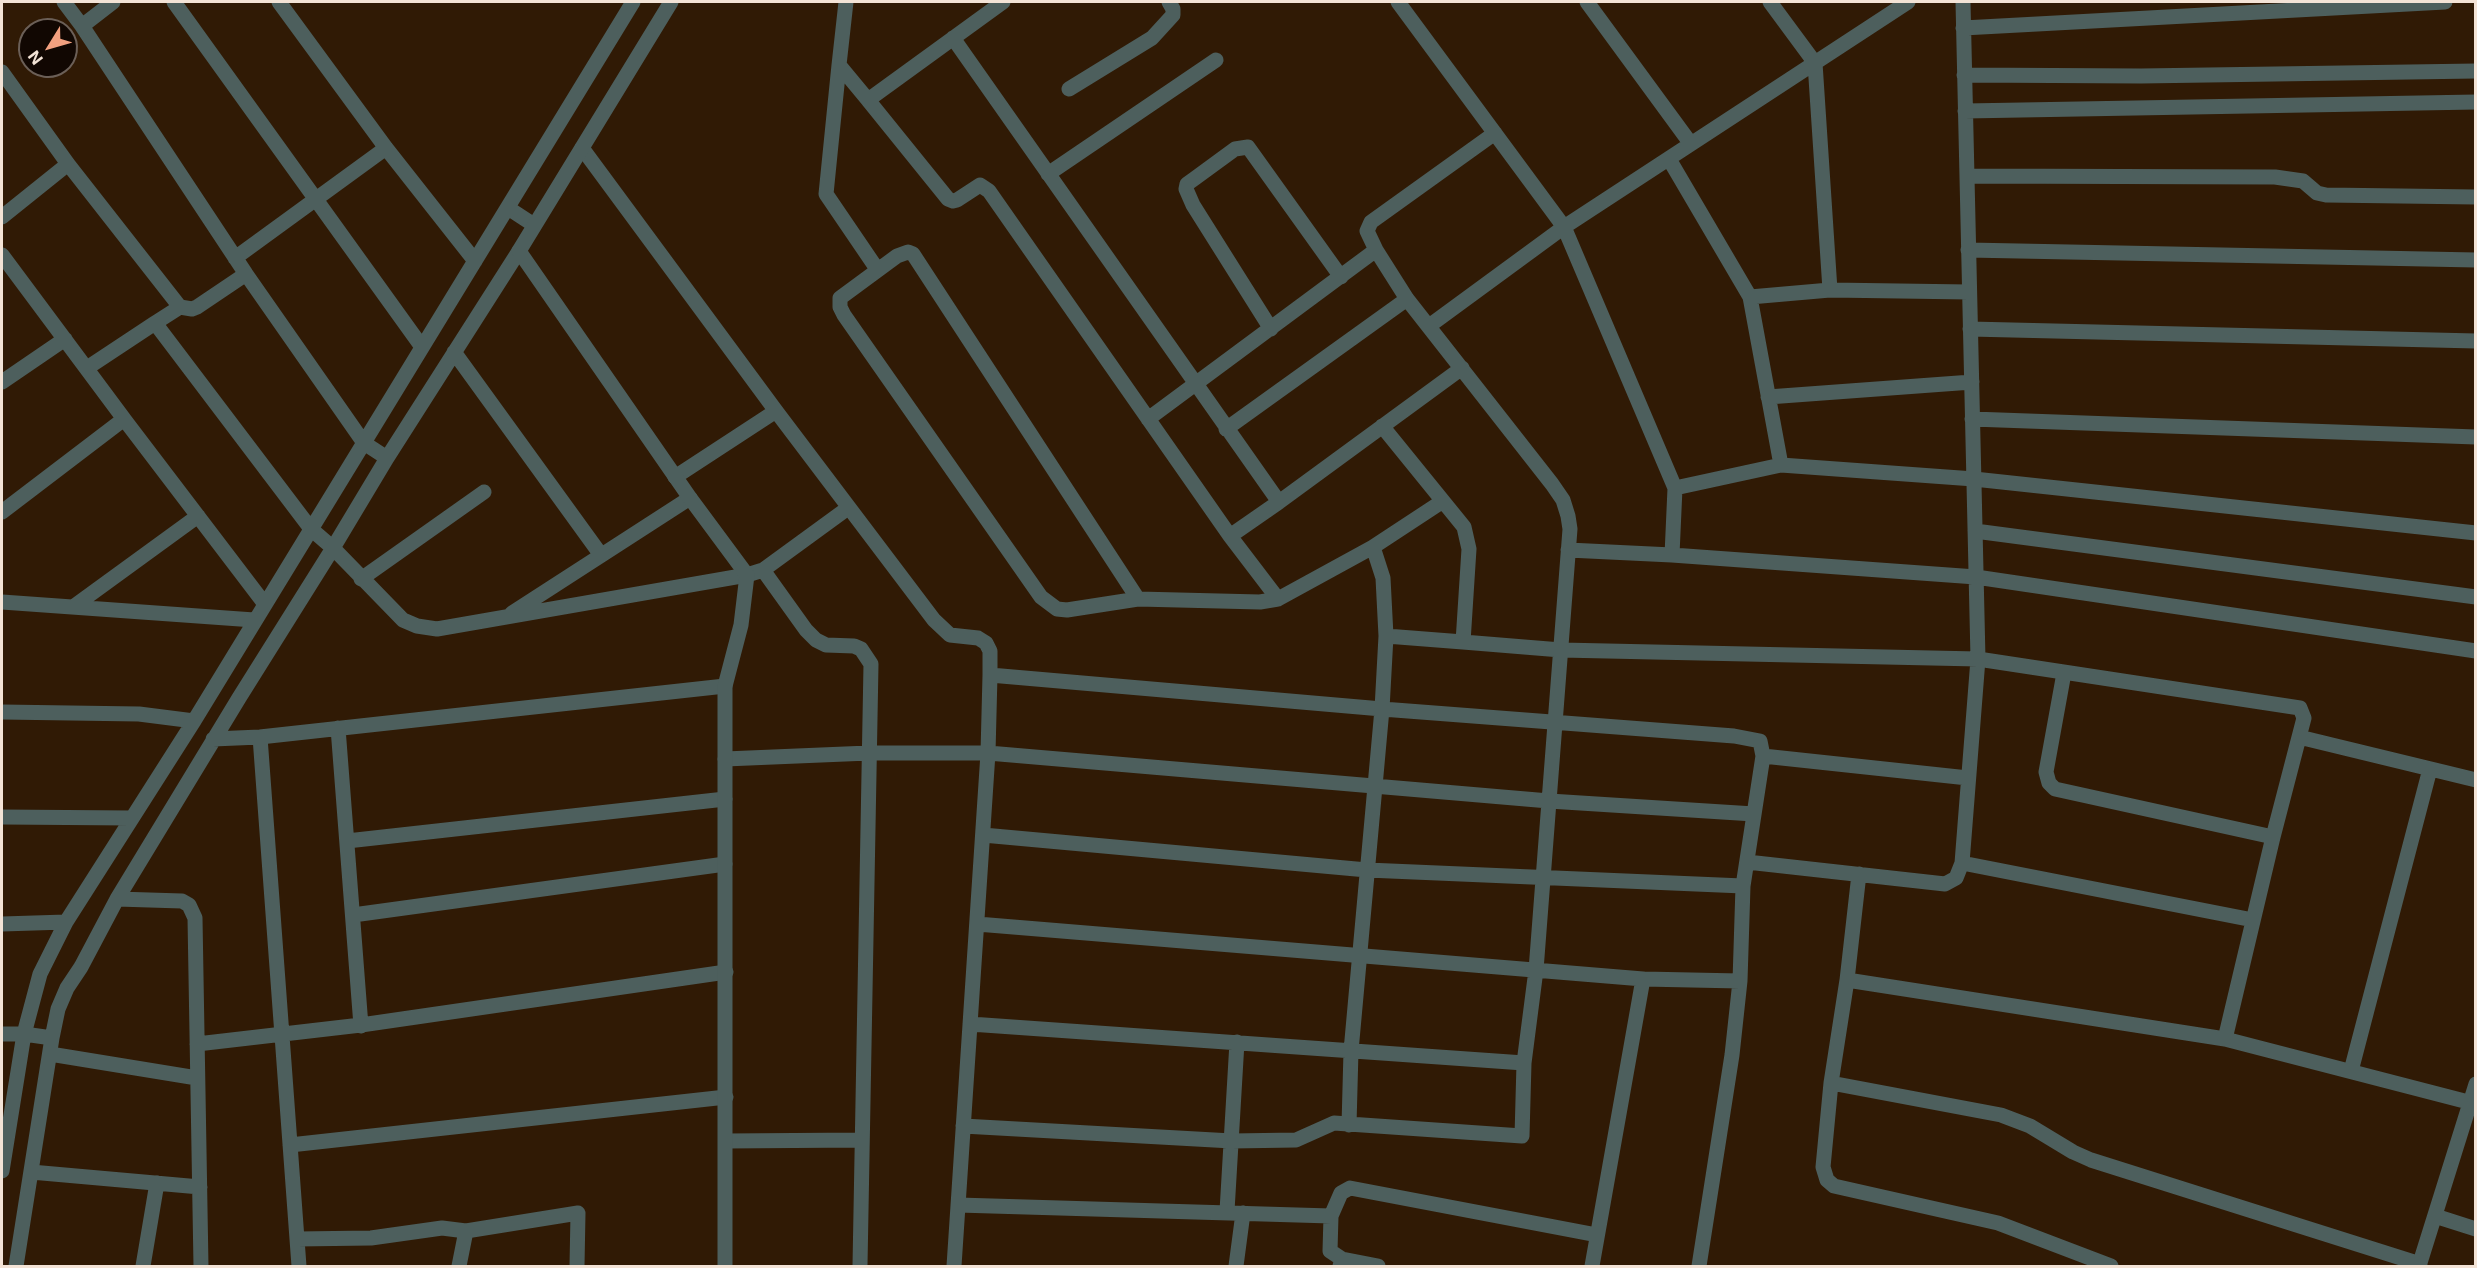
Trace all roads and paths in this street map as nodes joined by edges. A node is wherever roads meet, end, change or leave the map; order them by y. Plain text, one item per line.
1 (64, 2) edge
2 (113, 2) edge
3 (174, 2) edge
4 (279, 2) edge
5 (633, 2) edge
6 (671, 2) edge
7 (846, 2) edge
8 (1003, 2) edge
9 (1169, 2) edge
10 (1398, 2) edge
11 (1587, 2) edge
12 (1770, 2) edge
13 (1963, 2) edge
14 (2445, 2) edge
15 (1903, 3) edge
16 (82, 26) junction
17 (1963, 28) junction
18 (953, 38) junction
19 (1215, 60) dead end
20 (1815, 63) junction
21 (839, 65) junction
22 (2475, 71) edge
23 (2, 72) edge
24 (1964, 75) junction
25 (1069, 89) dead end
26 (868, 100) junction
27 (2475, 102) edge
28 (1965, 111) junction
29 (1495, 133) junction
30 (1691, 144) junction
31 (386, 148) junction
32 (582, 148) junction
33 (1669, 159) junction
34 (68, 164) junction
35 (1048, 174) junction
36 (1967, 176) junction
37 (2475, 197) edge
38 (316, 201) junction
39 (508, 208) junction
40 (2, 217) edge
41 (534, 225) junction
42 (1564, 227) junction
43 (1376, 250) junction
44 (1968, 250) junction
45 (519, 251) junction
46 (2, 255) edge
47 (235, 258) junction
48 (2475, 260) edge
49 (476, 261) junction
50 (878, 269) junction
51 (246, 274) junction
52 (1341, 277) junction
53 (1830, 290) junction
54 (1970, 292) junction
55 (1750, 297) junction
56 (1407, 298) junction
57 (180, 307) junction
58 (155, 323) junction
59 (1429, 326) junction
60 (1271, 329) junction
61 (1970, 329) junction
62 (64, 339) junction
63 (2475, 341) edge
64 (422, 347) junction
65 (454, 352) junction
66 (87, 368) junction
67 (1462, 369) junction
68 (2, 382) edge
69 (1971, 382) junction
70 (1196, 385) junction
71 (1768, 397) junction
72 (776, 411) junction
73 (124, 419) junction
74 (1148, 419) junction
75 (1972, 419) junction
76 (1382, 426) junction
77 (1226, 429) junction
78 (2475, 437) edge
79 (376, 450) junction
80 (1781, 465) junction
81 (675, 477) junction
82 (1974, 479) junction
83 (1675, 488) junction
84 (484, 492) dead end
85 (690, 498) junction
86 (1443, 501) junction
87 (1279, 502) junction
88 (848, 508) junction
89 (2, 512) edge
90 (198, 516) junction
91 (1975, 531) junction
92 (2475, 533) edge
93 (1230, 536) junction
94 (324, 540) junction
95 (1373, 547) junction
96 (1568, 549) junction
97 (601, 555) junction
98 (1672, 555) junction
99 (763, 570) junction
100 (747, 575) junction
101 (1976, 577) junction
102 (361, 579) junction
103 (2475, 597) edge
104 (1138, 599) junction
105 (1278, 599) junction
106 (2, 602) edge
107 (264, 603) junction
108 (73, 607) junction
109 (507, 616) junction
110 (254, 620) junction
111 (1386, 636) junction
112 (1463, 642) junction
113 (1560, 650) junction
114 (2475, 651) edge
115 (1978, 659) junction
116 (2064, 673) junction
117 (990, 675) junction
118 (725, 686) junction
119 (1382, 709) junction
120 (2, 712) edge
121 (194, 721) junction
122 (1555, 721) junction
123 (338, 728) junction
124 (260, 737) junction
125 (2300, 737) junction
126 (213, 739) junction
127 (869, 753) junction
128 (988, 753) junction
129 (1763, 756) junction
130 (725, 759) junction
131 (2430, 769) junction
132 (1968, 778) junction
133 (2475, 780) edge
134 (1374, 786) junction
135 (725, 799) junction
136 (1549, 801) junction
137 (1754, 814) junction
138 (2, 817) edge
139 (131, 818) junction
140 (983, 835) junction
141 (2273, 837) junction
142 (347, 842) junction
143 (1747, 862) junction
144 (1962, 863) junction
145 (725, 864) junction
146 (1367, 870) junction
147 (1859, 874) junction
148 (1543, 876) junction
149 (1743, 886) junction
150 (117, 899) junction
151 (353, 915) junction
152 (2253, 920) junction
153 (66, 922) junction
154 (2, 924) edge
155 (977, 924) junction
156 (1361, 956) junction
157 (1536, 970) junction
158 (726, 972) junction
159 (1643, 979) junction
160 (1847, 980) junction
161 (1740, 981) junction
162 (970, 1024) junction
163 (361, 1025) junction
164 (2, 1034) edge
165 (282, 1034) junction
166 (38, 1036) junction
167 (2225, 1039) junction
168 (1237, 1042) junction
169 (197, 1044) junction
170 (1351, 1051) junction
171 (50, 1054) junction
172 (1524, 1063) junction
173 (2351, 1071) junction
174 (197, 1078) junction
175 (1831, 1083) junction
176 (2475, 1084) edge
177 (726, 1097) junction
178 (2473, 1103) edge
179 (1349, 1125) junction
180 (963, 1126) junction
181 (862, 1140) junction
182 (726, 1141) junction
183 (1232, 1141) junction
184 (290, 1145) junction
185 (2, 1171) edge
186 (31, 1172) junction
187 (157, 1184) junction
188 (200, 1187) junction
189 (958, 1205) junction
190 (1235, 1212) junction
191 (1331, 1216) junction
192 (2435, 1216) junction
193 (2475, 1229) edge
194 (466, 1231) junction
195 (1597, 1235) junction
196 (297, 1239) junction
197 (1341, 1263) edge
198 (2419, 1265) edge
199 (16, 1266) edge
200 (143, 1266) edge
201 (201, 1266) edge
202 (299, 1266) edge
203 (459, 1266) edge
204 (577, 1266) edge
205 (725, 1266) edge
206 (860, 1266) edge
207 (954, 1266) edge
208 (1236, 1266) edge
209 (1378, 1266) edge
210 (1592, 1266) edge
211 (1698, 1266) edge
212 (2112, 1266) edge

1 - 16 street
2 - 16 street
3 - 38 street
4 - 31 street
5 - 39 street
6 - 32 street
7 - 21 street
8 - 18 street
9 - 25 street
10 - 29 street
11 - 30 street
12 - 20 street
13 - 17 street
14 - 17 street
15 - 20 street
16 - 47 street
17 - 24 street
18 - 26 street
18 - 35 street
19 - 35 street
20 - 30 street
20 - 53 street
21 - 26 street
21 - 50 street
22 - 24 street
23 - 34 street
24 - 28 street
26 - 74 street
27 - 28 street
28 - 36 street
29 - 42 street
29 - 43 street
30 - 33 street
31 - 38 street
31 - 49 street
32 - 41 street
32 - 72 street
33 - 42 street
33 - 55 street
34 - 40 street
34 - 57 street
35 - 70 street
36 - 37 street
36 - 44 street
38 - 47 street
38 - 64 street
39 - 41 street
39 - 49 street
41 - 45 street
42 - 59 street
42 - 83 street
43 - 52 street
43 - 56 street
44 - 48 street
44 - 54 street
45 - 65 street
45 - 81 street
46 - 62 street
47 - 51 street
49 - 64 street
50 - 104 street
50 - 104 street
51 - 57 street
51 - 79 street
52 - 60 street
52 - 60 street
53 - 54 street
53 - 55 street
54 - 61 street
55 - 71 street
56 - 59 street
56 - 77 street
57 - 58 street
58 - 66 street
58 - 94 street
59 - 67 street
60 - 70 street
61 - 63 street
61 - 69 street
62 - 66 street
62 - 68 street
64 - 79 street
65 - 79 street
65 - 97 street
66 - 73 street
67 - 76 street
67 - 96 street
69 - 71 street
69 - 75 street
70 - 74 street
70 - 77 street
71 - 80 street
72 - 81 street
72 - 88 street
73 - 89 street
73 - 90 street
74 - 93 street
75 - 78 street
75 - 82 street
76 - 86 street
76 - 87 street
77 - 87 street
79 - 94 street
79 - 94 street
80 - 82 street
80 - 83 street
81 - 85 street
82 - 91 street
82 - 92 street
83 - 98 street
84 - 102 street
85 - 97 street
85 - 100 street
86 - 95 street
86 - 112 street
87 - 93 street
88 - 99 street
88 - 117 street
90 - 107 street
90 - 108 street
91 - 101 street
91 - 103 street
93 - 105 street
94 - 102 street
94 - 107 street
94 - 126 street
95 - 105 street
95 - 111 street
96 - 98 street
96 - 113 street
97 - 109 street
98 - 101 street
99 - 100 street
99 - 127 street
100 - 109 street
100 - 118 street
101 - 114 street
101 - 115 street
102 - 109 street
104 - 105 street
106 - 108 street
107 - 110 street
108 - 110 street
110 - 121 street
111 - 112 street
111 - 119 street
112 - 113 street
113 - 115 street
113 - 122 street
115 - 116 street
115 - 132 street
116 - 125 street
116 - 141 street
117 - 119 street
117 - 128 street
118 - 123 street
118 - 130 street
119 - 122 street
119 - 134 street
120 - 121 street
121 - 139 street
122 - 129 street
122 - 136 street
123 - 124 street
123 - 142 street
124 - 126 street
124 - 165 street
125 - 131 street
125 - 141 street
126 - 150 street
127 - 128 street
127 - 130 street
127 - 181 street
128 - 134 street
128 - 140 street
129 - 132 street
129 - 137 street
130 - 135 street
131 - 133 street
131 - 173 street
132 - 144 street
134 - 136 street
134 - 146 street
135 - 142 street
135 - 145 street
136 - 137 street
136 - 148 street
137 - 143 street
138 - 139 street
139 - 153 street
140 - 146 street
140 - 155 street
141 - 152 street
142 - 151 street
143 - 147 street
143 - 149 street
144 - 147 street
144 - 152 street
145 - 151 street
145 - 158 street
146 - 148 street
146 - 156 street
147 - 160 street
148 - 149 street
148 - 157 street
149 - 161 street
150 - 166 street
150 - 169 street
151 - 163 street
152 - 167 street
153 - 154 street
153 - 166 street
155 - 156 street
155 - 162 street
156 - 157 street
156 - 170 street
157 - 159 street
157 - 172 street
158 - 163 street
158 - 177 street
159 - 161 street
159 - 195 street
160 - 167 street
160 - 175 street
161 - 211 street
162 - 168 street
162 - 180 street
163 - 165 street
164 - 166 street
165 - 169 street
165 - 184 street
166 - 171 street
166 - 185 street
167 - 173 street
168 - 170 street
168 - 183 street
169 - 174 street
170 - 172 street
170 - 179 street
171 - 174 street
171 - 186 street
172 - 179 street
173 - 178 street
174 - 188 street
175 - 198 street
175 - 212 street
176 - 178 street
177 - 182 street
177 - 184 street
178 - 192 street
179 - 183 street
180 - 183 street
180 - 189 street
181 - 182 street
181 - 206 street
182 - 205 street
183 - 190 street
184 - 196 street
186 - 187 street
186 - 199 street
187 - 188 street
187 - 200 street
188 - 201 street
189 - 190 street
189 - 207 street
190 - 191 street
190 - 208 street
191 - 195 street
191 - 197 street
192 - 193 street
192 - 198 street
194 - 196 street
194 - 203 street
194 - 204 street
195 - 210 street
196 - 202 street
197 - 209 street

